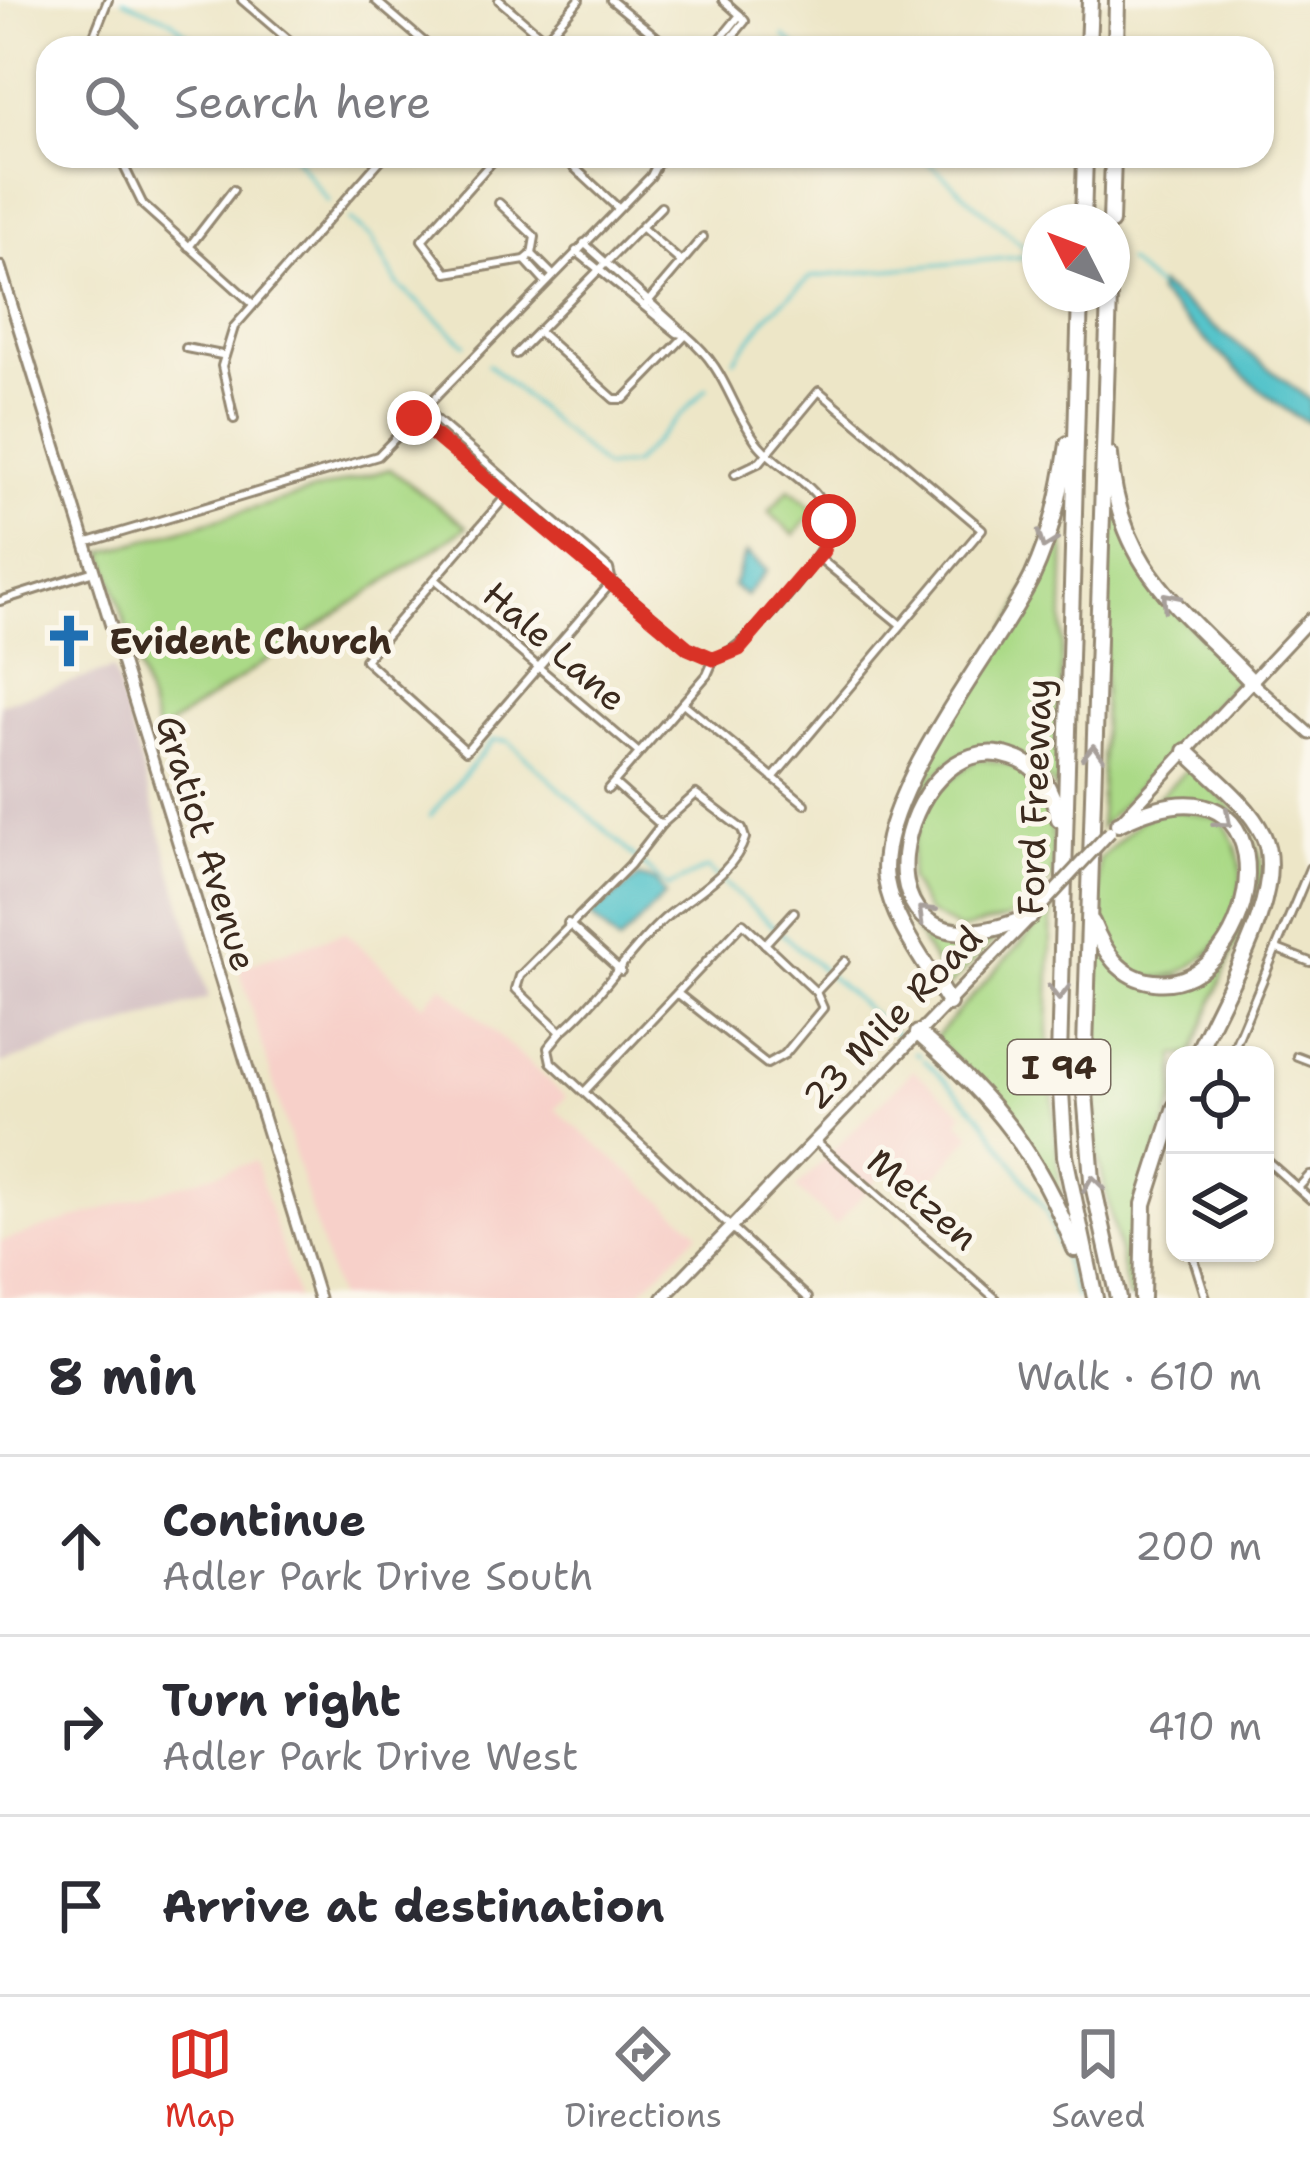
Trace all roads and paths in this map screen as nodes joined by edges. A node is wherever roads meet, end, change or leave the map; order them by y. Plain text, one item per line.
1 (108, 0) edge
2 (242, 0) edge
3 (375, 0) edge
4 (499, 0) edge
5 (579, 0) edge
6 (611, 0) edge
7 (723, 0) edge
8 (1090, 0) edge
9 (1117, 0) edge
10 (740, 14) junction
11 (94, 36) edge
12 (284, 36) edge
13 (417, 36) edge
14 (541, 36) edge
15 (548, 36) edge
16 (655, 36) edge
17 (723, 36) edge
18 (733, 36) edge
19 (1088, 36) edge
20 (1116, 36) edge
21 (124, 168) edge
22 (374, 168) edge
23 (484, 168) edge
24 (575, 168) edge
25 (654, 168) edge
26 (1085, 168) edge
27 (1113, 168) edge
28 (233, 190) dead end
29 (500, 203) dead end
30 (1084, 204) edge
31 (1112, 204) edge
32 (661, 207) dead end
33 (618, 208) junction
34 (642, 228) junction
35 (703, 237) dead end
36 (584, 243) junction
37 (189, 247) junction
38 (576, 251) junction
39 (532, 254) junction
40 (525, 260) junction
41 (681, 262) junction
42 (602, 265) junction
43 (0, 267) edge
44 (552, 274) junction
45 (544, 281) junction
46 (647, 303) junction
47 (253, 304) junction
48 (1079, 312) edge
49 (1107, 312) edge
50 (539, 332) junction
51 (686, 334) junction
52 (186, 348) dead end
53 (516, 354) dead end
54 (222, 355) junction
55 (1105, 377) junction
56 (1077, 386) junction
57 (422, 408) junction
58 (414, 418) junction
59 (234, 419) dead end
60 (768, 453) junction
61 (735, 473) dead end
62 (511, 491) junction
63 (85, 543) junction
64 (818, 557) junction
65 (94, 571) junction
66 (435, 579) junction
67 (612, 582) junction
68 (0, 601) edge
69 (1310, 619) edge
70 (901, 625) junction
71 (714, 659) junction
72 (537, 667) junction
73 (1252, 682) junction
74 (683, 703) junction
75 (1310, 734) edge
76 (1186, 752) junction
77 (639, 754) junction
78 (773, 778) junction
79 (805, 804) dead end
80 (661, 825) junction
81 (1114, 828) junction
82 (1062, 833) junction
83 (1310, 868) edge
84 (1036, 910) junction
85 (794, 912) dead end
86 (1088, 912) junction
87 (568, 923) junction
88 (765, 944) junction
89 (1277, 949) junction
90 (845, 961) dead end
91 (1310, 962) edge
92 (621, 971) junction
93 (816, 992) junction
94 (677, 993) junction
95 (949, 1003) junction
96 (561, 1032) junction
97 (919, 1034) junction
98 (1201, 1046) edge
99 (1235, 1046) edge
100 (1297, 1056) dead end
101 (1310, 1061) edge
102 (584, 1092) junction
103 (1166, 1135) edge
104 (815, 1141) junction
105 (1274, 1167) edge
106 (1310, 1175) edge
107 (1298, 1188) junction
108 (1310, 1199) edge
109 (732, 1227) junction
110 (1193, 1262) edge
111 (319, 1298) edge
112 (663, 1298) edge
113 (808, 1298) edge
114 (995, 1298) edge
115 (1095, 1298) edge
116 (1118, 1298) edge
117 (1142, 1298) edge
118 (1206, 1298) edge

1 - 11 street
2 - 12 street
3 - 13 street
4 - 14 street
5 - 15 street
6 - 16 street
7 - 10 street
8 - 19 highway
9 - 20 highway
10 - 17 street
10 - 18 street
21 - 37 street
22 - 47 street
23 - 40 street
24 - 33 street
25 - 33 street
26 - 30 highway
27 - 31 highway
28 - 37 street
29 - 39 street
32 - 34 street
33 - 36 street
34 - 41 street
34 - 42 street
35 - 41 street
36 - 38 street
36 - 42 street
37 - 47 street
38 - 42 street
38 - 44 street
39 - 40 street
39 - 44 street
40 - 45 street
41 - 46 street
42 - 46 street
42 - 50 street
43 - 63 main road, Gratiot Avenue
44 - 45 street
45 - 57 street
46 - 51 street
47 - 54 street
48 - 56 highway, Ford Freeway / I 94
49 - 55 highway, Ford Freeway / I 94
50 - 51 street
50 - 53 street
51 - 60 street
52 - 54 street
54 - 59 street
73 -> 55 highway
86 -> 55 highway, Ford Freeway / I 94
56 - 82 highway, Ford Freeway / I 94
56 -> 95 highway
57 - 58 street
57 - 62 street
58 - 62 street
58 - 63 street
60 - 61 street
60 - 64 street
60 - 70 street
62 - 66 street
62 - 67 street
63 - 65 main road, Gratiot Avenue
64 - 70 street
64 - 71 street
65 - 68 street
65 - 111 main road, Gratiot Avenue
66 - 72 street, Hale Lane
66 - 72 street
67 - 71 street
67 - 72 street
69 - 73 main road, 23 Mile Road
70 - 78 street
71 - 74 street
72 - 77 street, Hale Lane
73 - 75 main road
73 - 76 main road, 23 Mile Road
74 - 77 street
74 - 78 street
76 - 81 main road, 23 Mile Road
76 - 98 highway
77 - 80 street
78 - 79 street
80 - 87 street
80 - 92 street
81 - 84 main road, 23 Mile Road, bridge
81 -> 86 highway
84 -> 82 highway
82 -> 115 highway, Ford Freeway / I 94
83 - 89 street
84 - 95 main road, 23 Mile Road
85 - 88 street
116 -> 86 highway, Ford Freeway / I 94
87 - 92 street
87 - 96 street
88 - 93 street
88 - 94 street
89 - 91 street
89 - 99 street
90 - 93 street
92 - 96 street
93 - 94 street
94 - 102 street
95 - 97 main road, 23 Mile Road
96 - 102 street
97 - 104 main road, 23 Mile Road
97 - 115 highway
100 - 101 street
102 - 109 street
103 - 117 highway
104 - 109 main road, 23 Mile Road
104 - 114 street, Metzen
105 - 107 street
106 - 107 street
107 - 108 street
109 - 112 main road, 23 Mile Road
109 - 113 street
110 - 118 street

